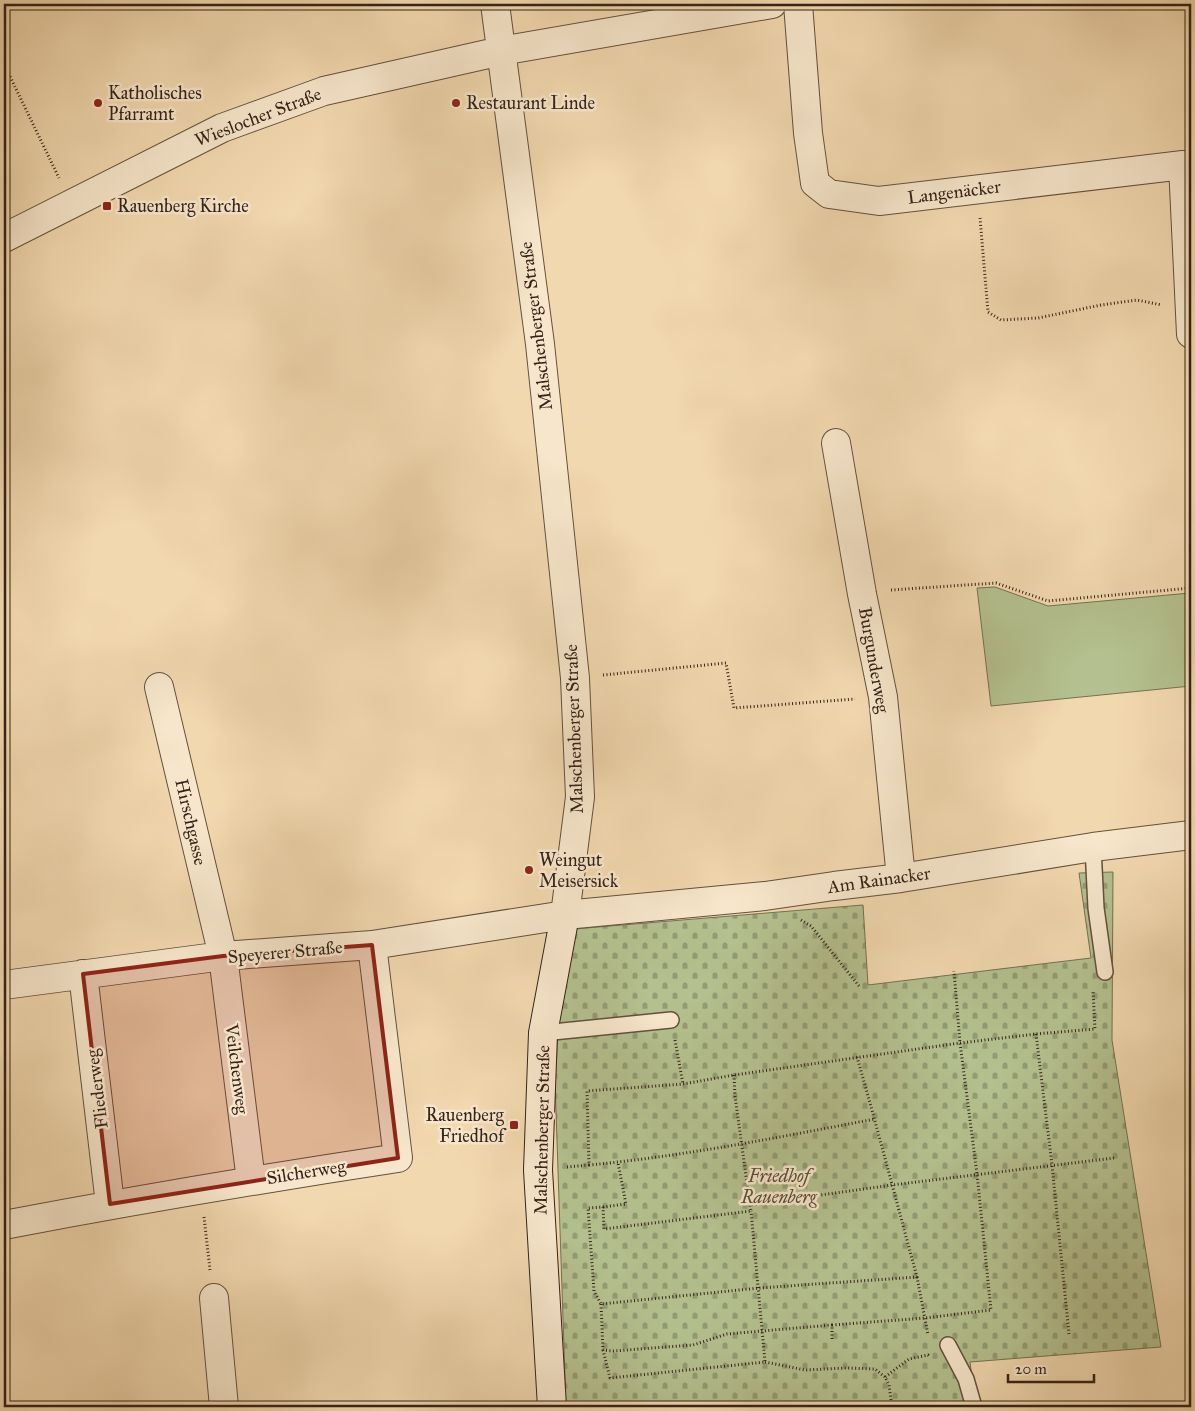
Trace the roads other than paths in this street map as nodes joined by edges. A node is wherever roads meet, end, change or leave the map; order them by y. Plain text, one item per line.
1 (495, 4) edge
2 (772, 4) edge
3 (798, 4) edge
4 (501, 51) junction
5 (4, 238) edge
6 (1190, 256) edge
7 (1191, 323) edge
8 (836, 443) dead end
9 (159, 687) dead end
10 (1191, 835) edge
11 (1093, 847) junction
12 (901, 878) junction
13 (566, 915) junction
14 (372, 945) junction
15 (223, 956) junction
16 (1105, 972) road end
17 (83, 974) junction
18 (4, 985) edge
19 (671, 1020) road end
20 (543, 1033) junction
21 (251, 1181) junction
22 (110, 1204) junction
23 (4, 1225) edge
24 (214, 1298) road end
25 (941, 1342) road end
26 (224, 1407) edge
27 (552, 1407) edge
28 (974, 1407) edge

1 - 4 street, Malschenberger Straße
2 - 4 street, Wieslocher Straße
3 - 6 street, Langenäcker
4 - 5 street, Wieslocher Straße
4 - 13 street, Malschenberger Straße
6 - 7 street
8 - 12 street, Burgunderweg
9 - 15 street, Hirschgasse
10 - 11 street, Am Rainacker
11 - 12 street, Am Rainacker
11 - 16 lane
12 - 13 street, Am Rainacker
13 - 14 street, Speyerer Straße
13 - 20 street, Malschenberger Straße
14 - 15 street, Speyerer Straße
14 - 21 street, Silcherweg
15 - 17 street, Speyerer Straße
15 - 21 street, Veilchenweg
17 - 18 street, Speyerer Straße
17 - 22 street, Fliederweg
19 - 20 lane
20 - 27 street, Malschenberger Straße
21 - 22 street, Silcherweg
22 - 23 street, Silcherweg
24 - 26 street
25 - 28 lane

